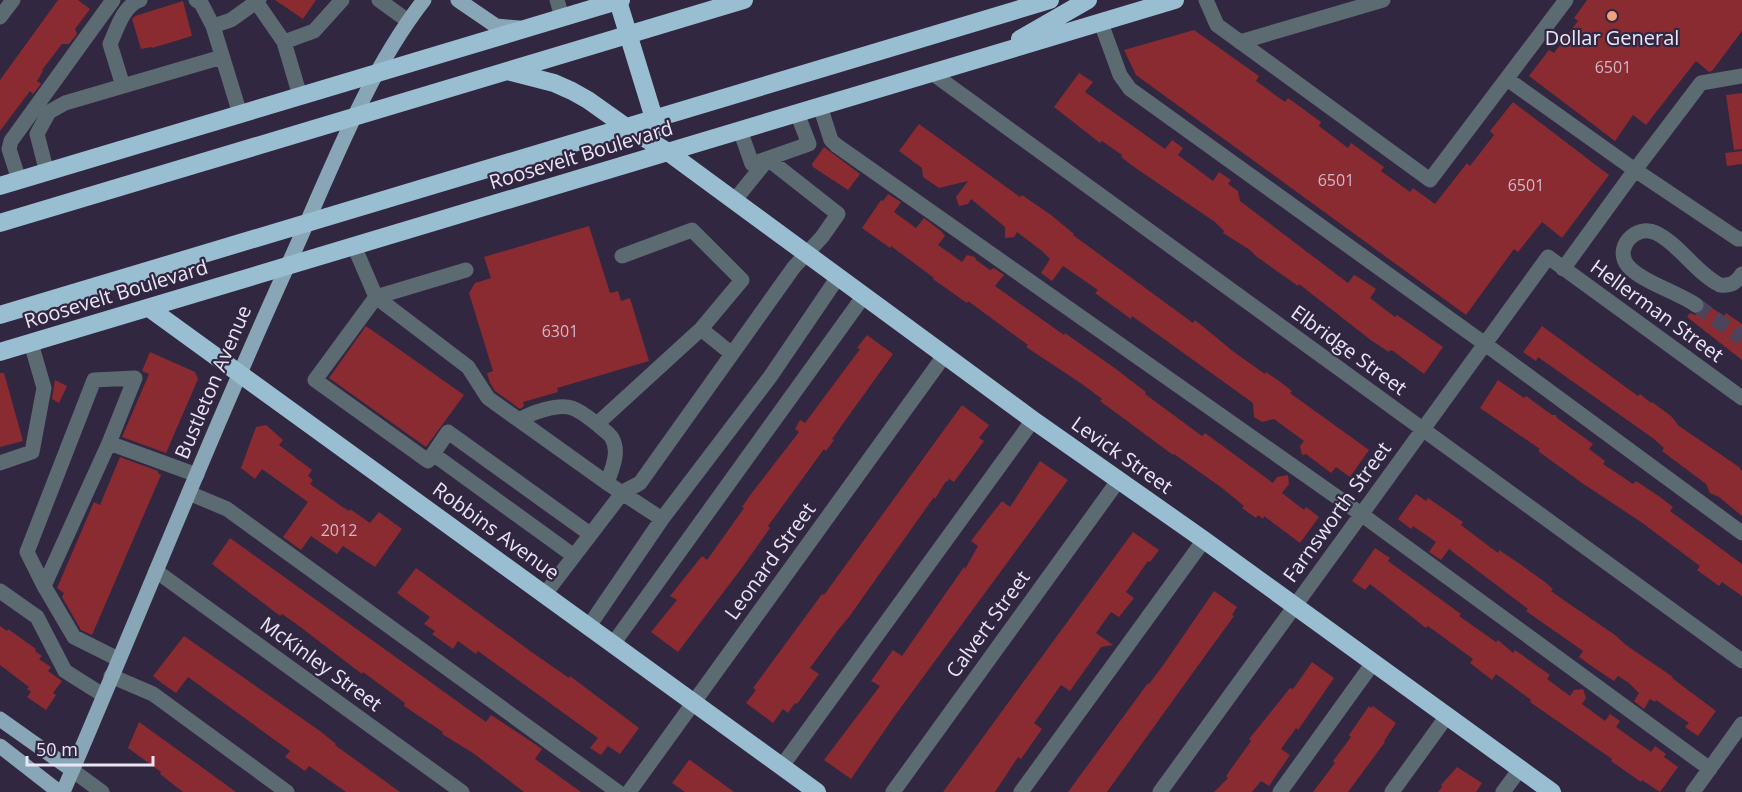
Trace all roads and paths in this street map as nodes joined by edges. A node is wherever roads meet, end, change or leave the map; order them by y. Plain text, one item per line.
1 (13, 0) edge
2 (113, 0) edge
3 (141, 0) edge
4 (196, 0) edge
5 (342, 0) edge
6 (379, 0) edge
7 (424, 0) edge
8 (458, 0) edge
9 (744, 0) edge
10 (1050, 0) edge
11 (1088, 0) edge
12 (1175, 0) edge
13 (1206, 0) edge
14 (1383, 0) edge
15 (1566, 0) edge
16 (256, 1) edge
17 (619, 1) edge
18 (559, 9) edge
19 (0, 17) edge
20 (408, 21) junction
21 (1101, 22) junction
22 (213, 26) junction
23 (528, 28) junction
24 (628, 35) junction
25 (284, 42) junction
26 (1240, 42) junction
27 (993, 55) junction
28 (222, 57) junction
29 (507, 71) junction
30 (378, 73) junction
31 (932, 73) junction
32 (1742, 76) edge
33 (1507, 79) junction
34 (123, 86) junction
35 (300, 96) junction
36 (820, 106) junction
37 (797, 113) junction
38 (240, 114) junction
39 (356, 116) junction
40 (653, 119) junction
41 (626, 127) junction
42 (740, 130) junction
43 (668, 152) junction
44 (768, 159) junction
45 (1635, 170) junction
46 (47, 173) junction
47 (19, 180) junction
48 (0, 186) edge
49 (734, 201) junction
50 (0, 223) edge
51 (307, 223) junction
52 (1742, 239) edge
53 (354, 246) junction
54 (807, 255) junction
55 (622, 256) dead end
56 (1548, 257) joint
57 (287, 266) junction
58 (1563, 269) junction
59 (466, 270) dead end
60 (1742, 274) edge
61 (838, 277) junction
62 (376, 297) junction
63 (863, 297) junction
64 (1696, 305) tunnel mouth
65 (149, 308) junction
66 (0, 315) edge
67 (701, 329) junction
68 (31, 343) junction
69 (1485, 344) junction
70 (0, 352) edge
71 (732, 354) junction
72 (944, 356) junction
73 (240, 374) junction
74 (1742, 398) edge
75 (519, 420) junction
76 (1033, 420) junction
77 (597, 424) junction
78 (1423, 430) junction
79 (109, 442) junction
80 (432, 454) junction
81 (0, 462) edge
82 (197, 475) junction
83 (1118, 481) junction
84 (607, 483) junction
85 (624, 492) junction
86 (189, 493) junction
87 (1361, 514) junction
88 (662, 519) junction
89 (1742, 533) edge
90 (590, 534) junction
91 (1204, 540) junction
92 (574, 556) junction
93 (156, 570) junction
94 (44, 586) junction
95 (0, 591) edge
96 (545, 594) junction
97 (1295, 606) junction
98 (589, 626) junction
99 (613, 644) junction
100 (118, 659) junction
101 (1742, 662) edge
102 (1373, 663) junction
103 (111, 676) junction
104 (103, 695) junction
105 (694, 702) junction
106 (1447, 716) junction
107 (0, 719) edge
108 (1741, 726) edge
109 (0, 746) edge
110 (782, 766) junction
111 (1520, 769) junction
112 (1710, 769) junction
113 (72, 770) junction
114 (635, 790) edge
115 (61, 792) edge
116 (102, 792) edge
117 (287, 792) edge
118 (462, 792) edge
119 (618, 792) edge
120 (818, 792) edge
121 (893, 792) edge
122 (1021, 792) edge
123 (1160, 792) edge
124 (1280, 792) edge
125 (1392, 792) edge
126 (1503, 792) edge
127 (1552, 792) edge
128 (1693, 792) edge

1 - 19 street
2 - 47 street
3 - 34 street
4 - 22 street
5 - 25 street
6 - 20 street
7 - 20 main road, Bustleton Avenue
8 - 23 main road
9 - 24 highway
10 - 40 highway, Roosevelt Boulevard
11 - 27 highway
12 - 21 highway, Roosevelt Boulevard
13 - 26 street
14 - 26 street
15 - 33 street
16 - 22 street
16 - 25 street
17 - 18 highway
17 - 24 highway, Levick Street
18 - 23 highway
20 - 30 main road, Bustleton Avenue
21 - 27 highway, Roosevelt Boulevard
21 - 69 street
22 - 28 street
23 - 30 highway
24 - 29 highway
24 - 40 highway, Levick Street
25 - 35 street
26 - 33 street
27 - 31 highway, Roosevelt Boulevard
28 - 34 street
28 - 38 street
29 - 39 highway
29 - 41 highway, Levick Street
30 - 35 highway
30 - 39 main road, Bustleton Avenue
31 - 36 highway, Roosevelt Boulevard
31 - 78 street, Elbridge Street
32 - 45 street
33 - 45 street
34 - 46 street
35 - 38 highway
36 - 37 highway, Roosevelt Boulevard
36 - 87 street
37 - 42 highway, Roosevelt Boulevard
37 - 44 street
38 - 46 highway
39 - 50 highway
39 - 51 main road, Bustleton Avenue
40 - 41 highway, Roosevelt Boulevard
40 - 43 highway, Levick Street
41 - 43 highway, Levick Street
41 - 51 highway, Roosevelt Boulevard
42 - 43 highway, Roosevelt Boulevard
42 - 44 street
43 - 49 highway, Levick Street
43 - 53 highway, Roosevelt Boulevard
44 - 49 street
44 - 54 street
45 - 52 street
45 - 58 street
46 - 47 highway
47 - 48 highway
49 - 54 highway, Levick Street
51 - 57 main road, Bustleton Avenue
51 - 66 highway, Roosevelt Boulevard
53 - 57 highway, Roosevelt Boulevard
53 - 62 street
54 - 61 highway, Levick Street
54 - 71 street
55 - 67 street
56 - 58 street, Hellerman Street
56 - 69 street, Farnsworth Street
57 - 65 highway, Roosevelt Boulevard
57 - 73 main road, Bustleton Avenue
58 - 74 street, Hellerman Street
59 - 62 street
60 - 64 street
61 - 63 highway, Levick Street
61 - 88 street
62 - 75 street
62 - 80 street
63 - 72 highway, Levick Street
63 - 99 street
65 - 68 highway, Roosevelt Boulevard
65 - 73 highway, Robbins Avenue
67 - 71 street
67 - 77 street
68 - 70 highway, Roosevelt Boulevard
68 - 81 street
69 - 78 street, Farnsworth Street
69 - 89 street
71 - 85 street
72 - 76 highway, Levick Street
72 - 105 street, Leonard Street
73 - 82 main road, Bustleton Avenue
73 - 96 highway, Robbins Avenue
75 - 77 street
75 - 84 street
76 - 83 highway, Levick Street
76 - 110 street
77 - 84 street
78 - 87 street, Farnsworth Street
78 - 101 street, Elbridge Street
79 - 82 street
79 - 94 street
79 - 94 street
80 - 90 street
80 - 92 street
82 - 86 main road, Bustleton Avenue
83 - 91 highway, Levick Street
83 - 121 street, Calvert Street
84 - 85 street
85 - 88 street
85 - 90 street
86 - 93 main road, Bustleton Avenue
86 - 119 street
87 - 97 street, Farnsworth Street
87 - 112 street
88 - 98 street
90 - 92 street
91 - 97 highway, Levick Street
91 - 122 street
92 - 96 street
93 - 100 main road, Bustleton Avenue
93 - 118 street, McKinley Street
94 - 100 street
95 - 104 street
96 - 98 highway, Robbins Avenue
97 - 102 highway, Levick Street
97 - 123 street, Farnsworth Street
98 - 99 highway, Robbins Avenue
99 - 105 highway, Robbins Avenue
100 - 103 main road, Bustleton Avenue
102 - 106 highway, Levick Street
102 - 124 street
103 - 104 main road, Bustleton Avenue
103 - 117 street
104 - 113 main road, Bustleton Avenue
105 - 110 highway, Robbins Avenue
105 - 114 street, Leonard Street
106 - 111 highway, Levick Street
106 - 125 street
107 - 113 main road
108 - 112 street
109 - 115 main road
110 - 120 highway, Robbins Avenue
111 - 126 street
111 - 127 highway, Levick Street
112 - 128 street
113 - 115 main road, Bustleton Avenue
113 - 116 street

